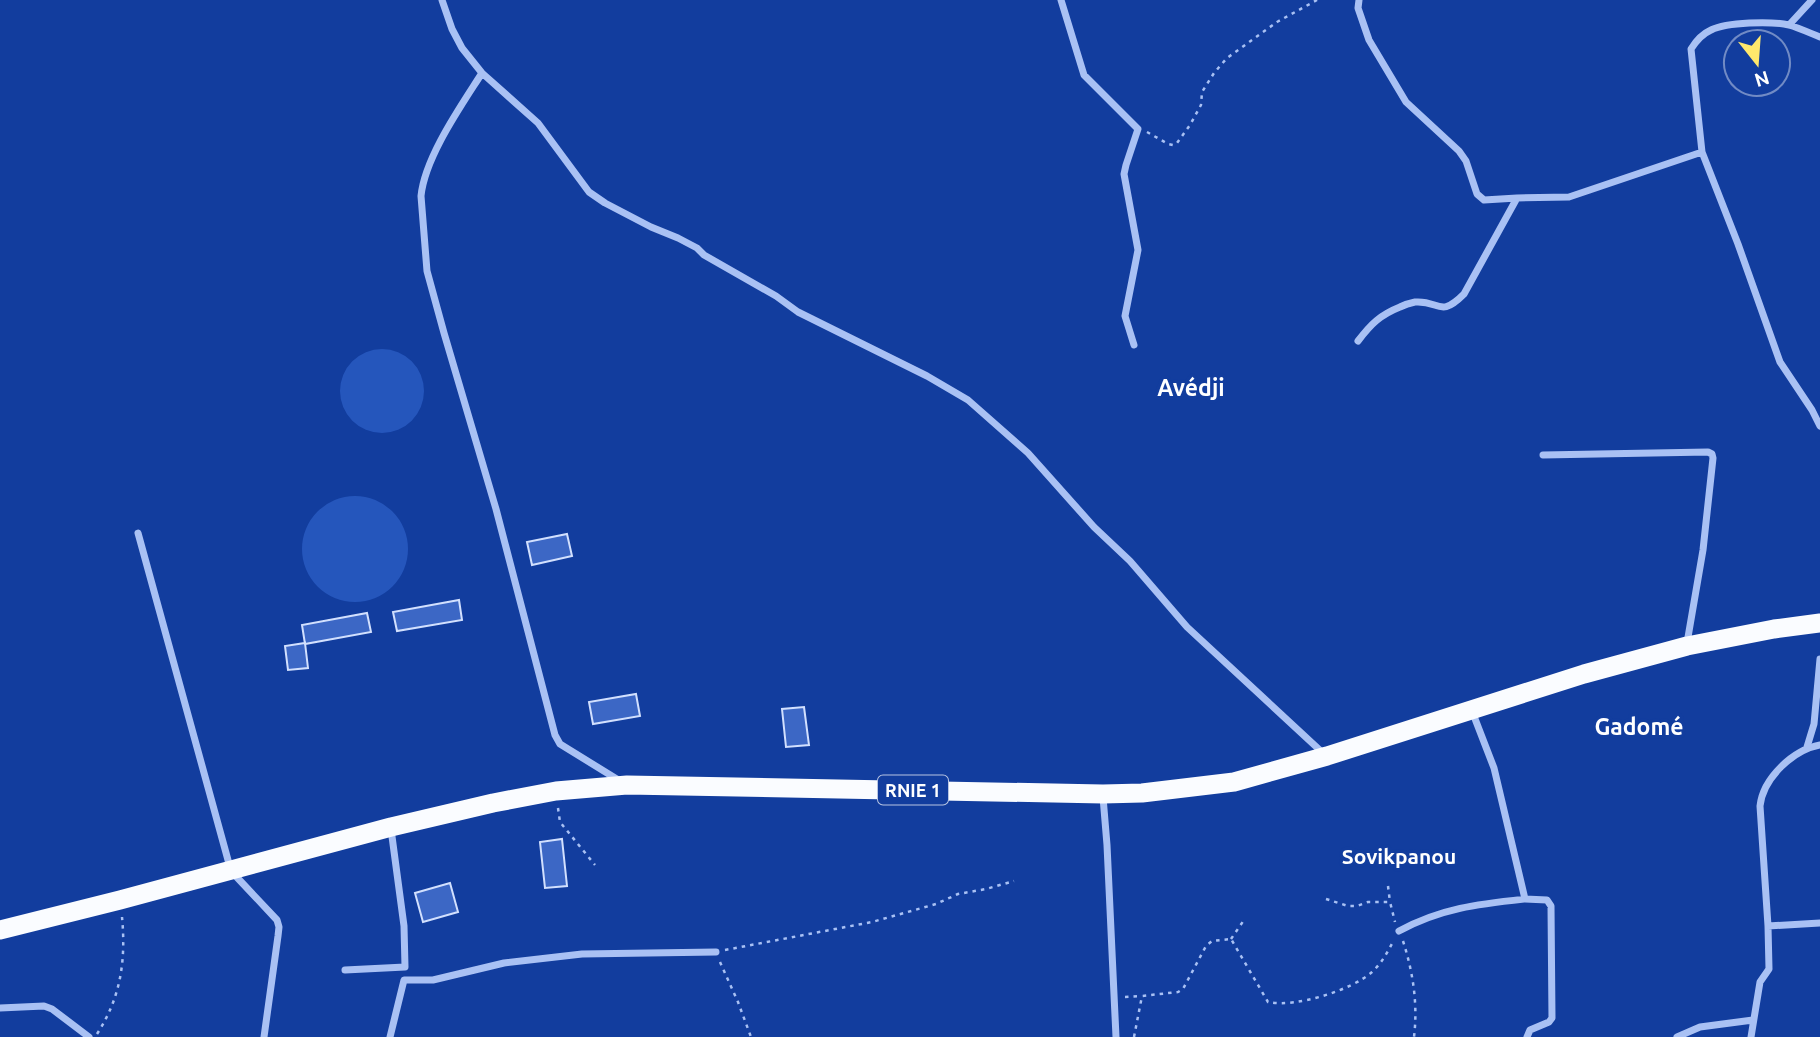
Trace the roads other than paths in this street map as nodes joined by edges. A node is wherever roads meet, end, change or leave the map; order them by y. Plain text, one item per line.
1 (442, 0) edge
2 (1061, 0) edge
3 (1359, 0) edge
4 (1812, 0) edge
5 (1789, 25) junction
6 (1820, 37) edge
7 (482, 73) junction
8 (1702, 152) junction
9 (1517, 198) junction
10 (1357, 341) dead end
11 (1134, 345) dead end
12 (1820, 426) edge
13 (1543, 455) dead end
14 (138, 533) dead end
15 (1820, 623) edge
16 (1687, 646) junction
17 (1820, 659) edge
18 (1472, 709) junction
19 (1820, 745) edge
20 (1807, 747) junction
21 (1327, 756) junction
22 (627, 785) junction
23 (1102, 794) junction
24 (391, 827) junction
25 (231, 871) junction
26 (1525, 899) junction
27 (1820, 923) edge
28 (1768, 926) junction
29 (0, 930) edge
30 (1399, 931) road end
31 (716, 952) road end
32 (405, 967) junction
33 (345, 970) dead end
34 (404, 979) junction
35 (0, 1008) edge
36 (1753, 1020) junction
37 (89, 1037) edge
38 (264, 1037) edge
39 (390, 1037) edge
40 (1116, 1037) edge
41 (1527, 1037) edge
42 (1677, 1037) edge
43 (1751, 1037) edge

1 - 7 street
2 - 11 street
3 - 9 street
4 - 5 street
5 - 6 street
5 - 8 street
7 - 21 street
7 - 22 street
8 - 9 street
8 - 12 street
9 - 10 street
13 - 16 street
14 - 25 street
15 - 16 highway, RNIE 1
16 - 18 highway, RNIE 1
17 - 20 street
18 - 21 highway, RNIE 1
18 - 26 street
19 - 20 street
20 - 28 street
21 - 23 highway, RNIE 1
22 - 23 highway, RNIE 1
22 - 24 highway, RNIE 1
23 - 40 street
24 - 25 highway, RNIE 1
24 - 32 street
25 - 29 highway, RNIE 1
25 - 38 street
26 - 30 street
26 - 41 street
27 - 28 street
28 - 36 street
31 - 34 street
32 - 33 street
32 - 34 street
34 - 39 street
35 - 37 street
36 - 42 street
36 - 43 street

